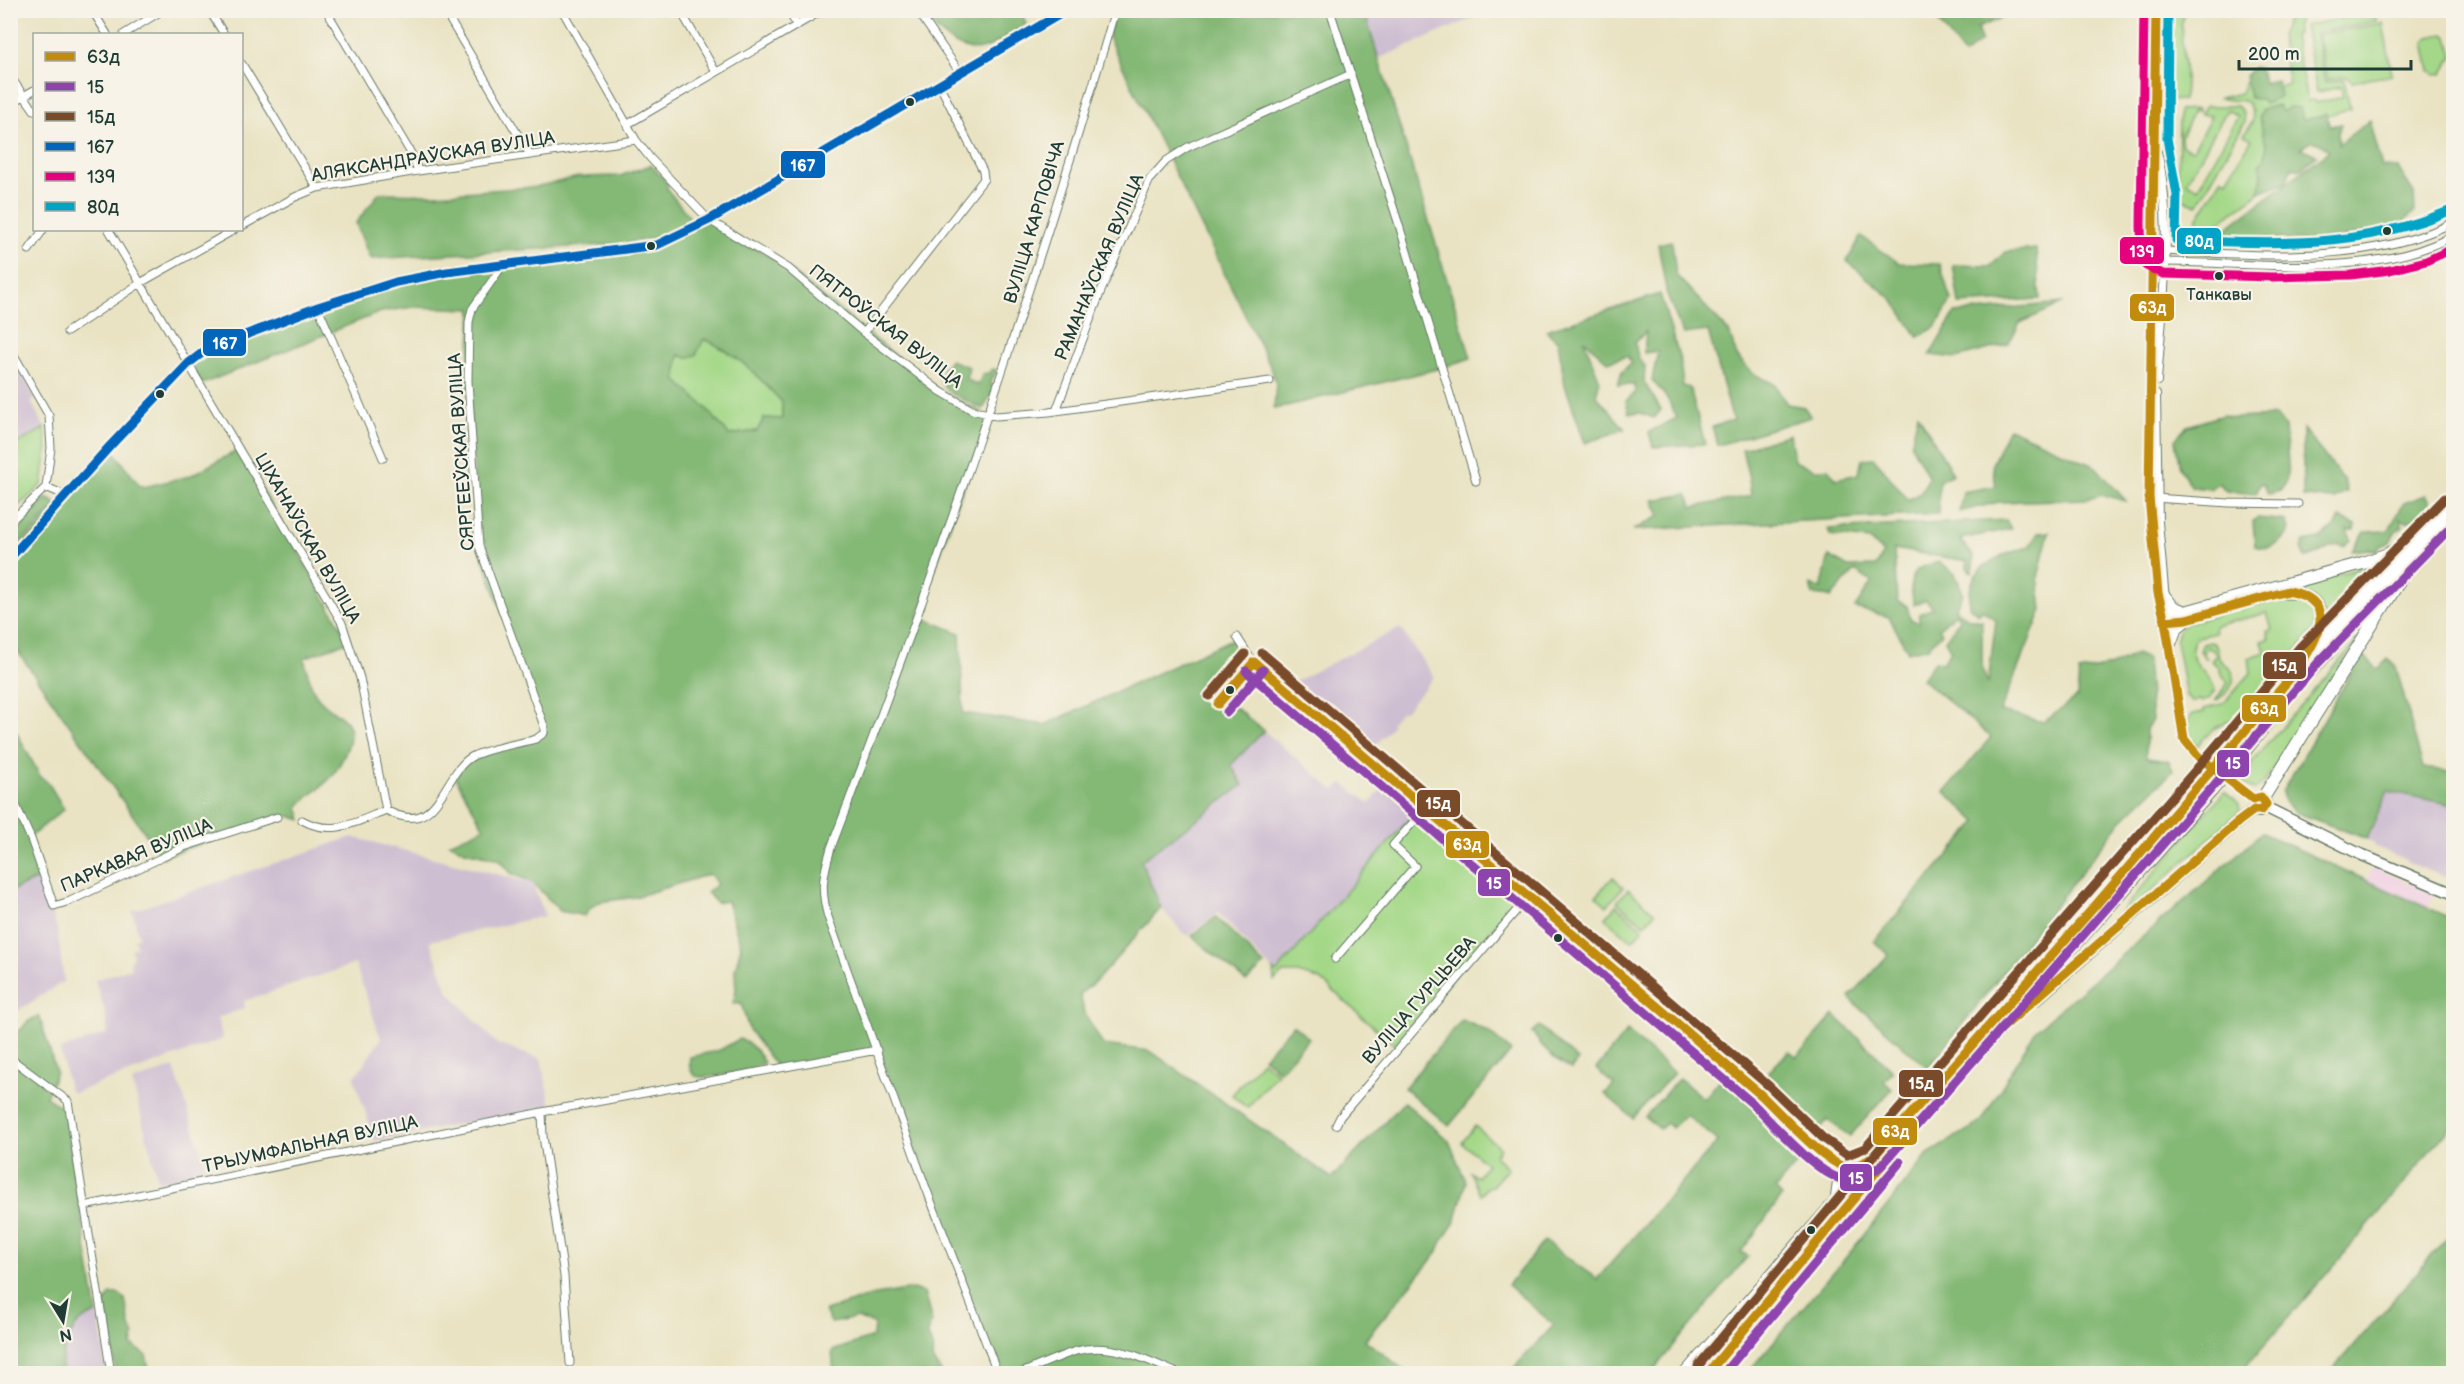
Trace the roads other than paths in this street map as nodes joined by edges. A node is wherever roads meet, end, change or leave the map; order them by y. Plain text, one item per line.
1 (92, 10) edge
2 (163, 10) edge
3 (209, 10) edge
4 (326, 10) edge
5 (444, 10) edge
6 (562, 10) edge
7 (680, 10) edge
8 (788, 10) edge
9 (824, 10) edge
10 (917, 10) edge
11 (1068, 10) edge
12 (1115, 10) edge
13 (1330, 10) edge
14 (2156, 10) edge
15 (797, 26) junction
16 (106, 33) edge
17 (126, 33) edge
18 (223, 33) edge
19 (243, 66) edge
20 (716, 72) junction
21 (961, 74) junction
22 (1351, 75) junction
23 (10, 76) edge
24 (940, 86) junction
25 (33, 91) edge
26 (25, 96) junction
27 (10, 104) edge
28 (33, 108) edge
29 (628, 124) junction
30 (636, 140) junction
31 (2155, 143) junction
32 (530, 155) junction
33 (418, 171) junction
34 (318, 189) junction
35 (709, 220) junction
36 (2454, 222) edge
37 (243, 225) edge
38 (42, 231) edge
39 (110, 231) edge
40 (228, 231) edge
41 (2436, 231) junction
42 (2454, 235) edge
43 (2440, 242) junction
44 (29, 250) dead end
45 (2164, 251) junction
46 (2153, 256) junction
47 (2164, 262) junction
48 (503, 265) junction
49 (142, 282) junction
50 (318, 307) junction
51 (67, 332) dead end
52 (864, 333) junction
53 (10, 348) edge
54 (189, 363) junction
55 (1270, 381) dead end
56 (1056, 411) junction
57 (989, 416) junction
58 (383, 458) dead end
59 (1476, 481) dead end
60 (46, 487) junction
61 (66, 496) junction
62 (2153, 498) junction
63 (2298, 504) dead end
64 (2451, 515) edge
65 (10, 522) edge
66 (10, 560) edge
67 (2405, 572) junction
68 (2165, 597) junction
69 (2186, 615) junction
70 (2165, 621) junction
71 (1237, 637) dead end
72 (2169, 646) junction
73 (2309, 655) junction
74 (10, 792) edge
75 (2259, 803) junction
76 (1425, 809) junction
77 (386, 810) junction
78 (277, 818) dead end
79 (302, 820) dead end
80 (2454, 894) edge
81 (1528, 897) junction
82 (1335, 959) dead end
83 (2000, 1030) junction
84 (878, 1050) junction
85 (10, 1058) edge
86 (542, 1113) junction
87 (1336, 1125) dead end
88 (1830, 1158) junction
89 (1872, 1158) junction
90 (1836, 1198) junction
91 (84, 1206) junction
92 (570, 1364) dead end
93 (2454, 1364) edge
94 (111, 1374) edge
95 (998, 1374) edge
96 (1019, 1374) edge
97 (1179, 1374) edge
98 (1685, 1374) edge
99 (1707, 1374) edge
100 (2445, 1374) edge

1 - 16 street
2 - 17 street
3 - 18 street
4 - 33 street
5 - 32 street
6 - 29 street, ПЯТРОЎСКАЯ ВУЛІЦА
7 - 20 street
8 - 15 street
9 - 15 street
10 - 21 street
11 - 21 main road
12 - 57 street, ВУЛІЦА КАРПОВІЧА
13 - 22 street
14 - 31 street
15 - 20 street
19 - 34 street
20 - 29 street
21 - 24 main road
22 - 56 street, РАМАНАЎСКАЯ ВУЛІЦА
22 - 59 street
23 - 26 street
24 - 35 main road
24 - 52 street
25 - 26 street
26 - 27 street
26 - 28 street
29 - 30 street, ПЯТРОЎСКАЯ ВУЛІЦА
30 - 32 street, АЛЯКСАНДРАЎСКАЯ ВУЛІЦА
30 - 35 street, ПЯТРОЎСКАЯ ВУЛІЦА
31 - 45 street
31 - 46 street
32 - 33 street, АЛЯКСАНДРАЎСКАЯ ВУЛІЦА
33 - 34 street, АЛЯКСАНДРАЎСКАЯ ВУЛІЦА
34 - 37 street, АЛЯКСАНДРАЎСКАЯ ВУЛІЦА
35 - 48 main road
35 - 52 street, ПЯТРОЎСКАЯ ВУЛІЦА
36 - 41 street
38 - 44 street
39 - 49 street, ЦІХАНАЎСКАЯ ВУЛІЦА
40 - 49 street
41 - 43 street
41 - 45 street
42 - 43 street
43 - 47 street
45 - 46 street
45 - 47 street
46 - 47 street
46 - 62 street
47 - 62 street
48 - 50 main road
48 - 77 street, СЯРГЕЕЎСКАЯ ВУЛІЦА
49 - 51 street
49 - 54 street, ЦІХАНАЎСКАЯ ВУЛІЦА
50 - 54 main road
50 - 58 street
52 - 57 street, ПЯТРОЎСКАЯ ВУЛІЦА
53 - 60 street
54 - 61 main road
54 - 77 street, ЦІХАНАЎСКАЯ ВУЛІЦА
55 - 56 street, ПЯТРОЎСКАЯ ВУЛІЦА
56 - 57 street, ПЯТРОЎСКАЯ ВУЛІЦА
57 - 84 street, ВУЛІЦА КАРПОВІЧА
60 - 61 street
60 - 65 street
61 - 66 main road
62 - 63 street
62 - 68 street
62 - 70 street
64 - 67 highway
64 - 69 highway
64 - 73 highway
67 - 75 highway
67 - 83 highway, bridge
68 - 69 highway
68 - 70 street
69 - 70 highway
69 - 72 highway
69 - 73 highway
70 - 72 main road
71 - 76 street
72 - 75 main road
73 - 89 highway, bridge
74 - 78 street, ПАРКАВАЯ ВУЛІЦА
75 - 80 main road
75 - 83 highway
76 - 81 street
76 - 82 street
77 - 79 street
81 - 87 street, ВУЛІЦА ГУРЦЬЕВА
81 - 88 street
83 - 99 highway
84 - 86 street, ТРЫУМФАЛЬНАЯ ВУЛІЦА
84 - 95 street, ВУЛІЦА КАРПОВІЧА
85 - 91 street
86 - 91 street, ТРЫУМФАЛЬНАЯ ВУЛІЦА
86 - 92 street
88 - 89 highway
88 - 90 highway
89 - 90 highway
90 - 98 highway
91 - 94 street
93 - 100 street
96 - 97 street

